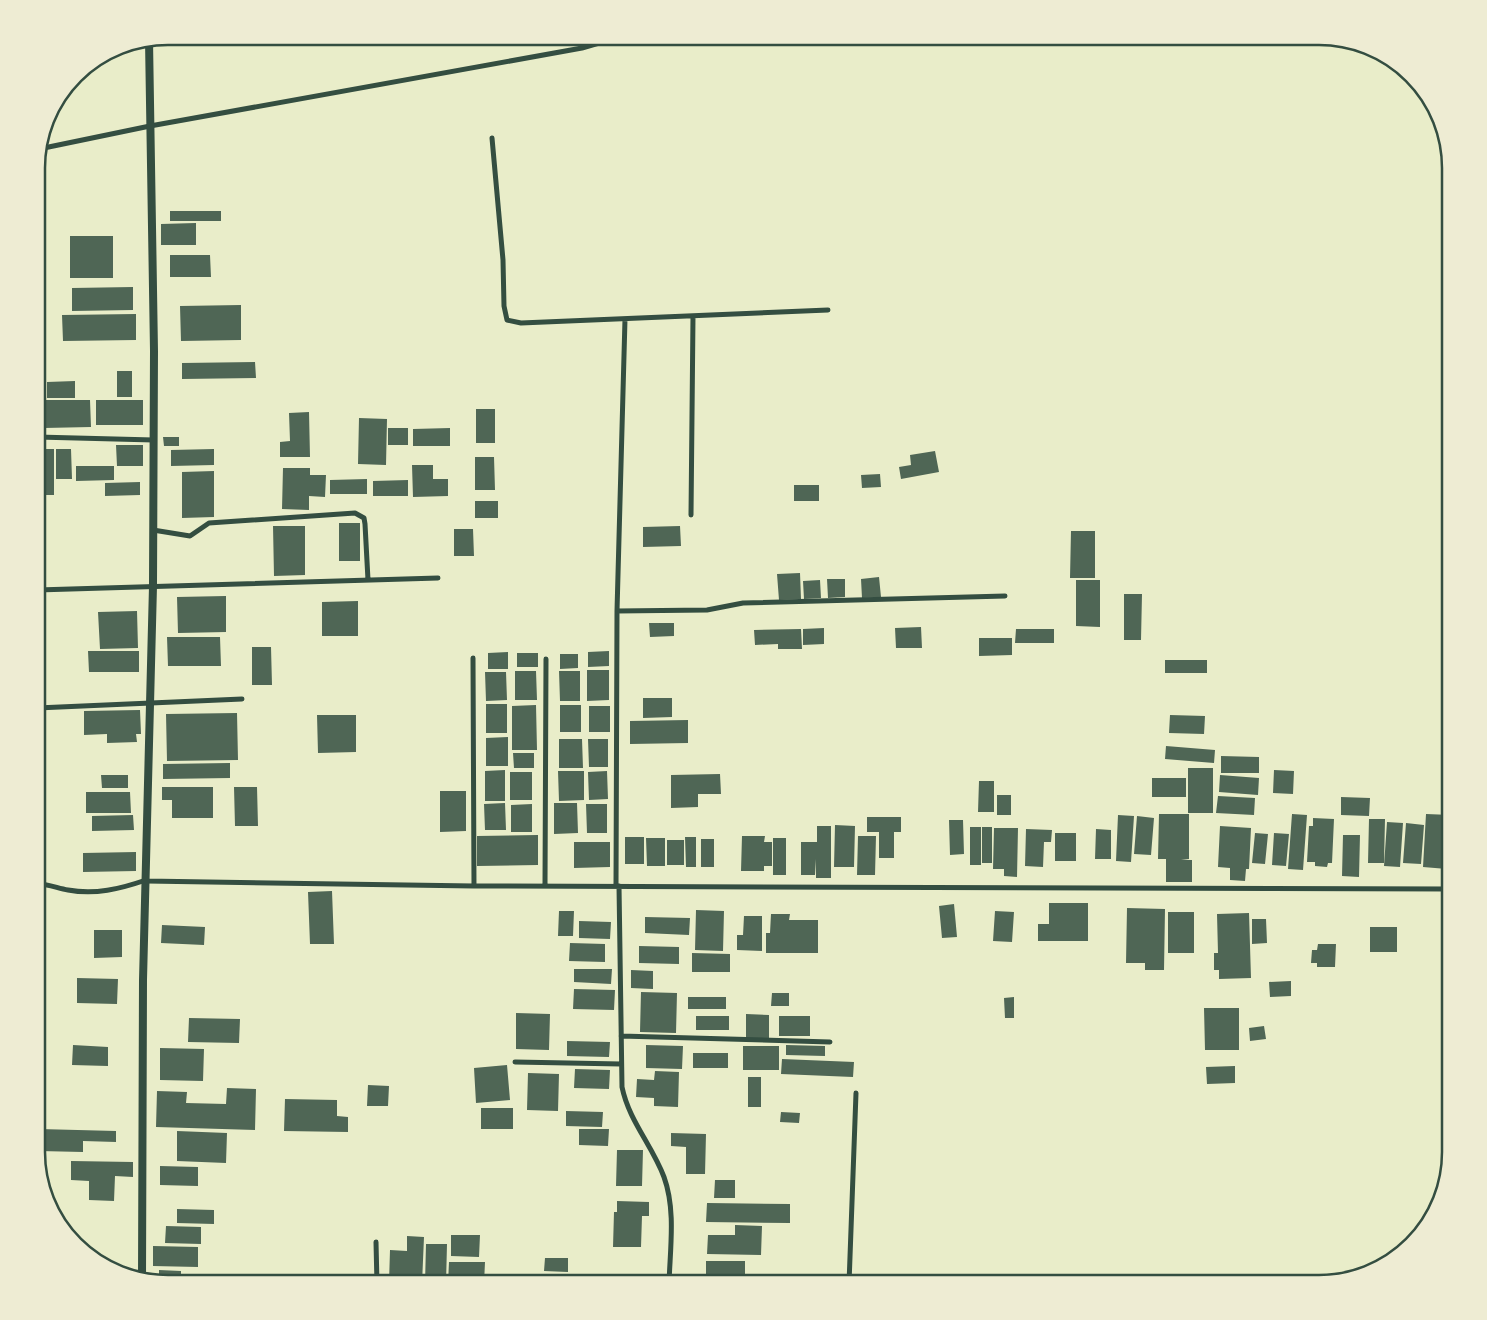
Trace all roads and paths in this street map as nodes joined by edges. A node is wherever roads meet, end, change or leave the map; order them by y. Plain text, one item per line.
1 (592, 45) edge
2 (149, 46) edge
3 (150, 126) junction
4 (492, 138) dead end
5 (47, 147) edge
6 (828, 310) dead end
7 (693, 316) junction
8 (625, 319) junction
9 (45, 437) edge
10 (154, 440) junction
11 (691, 515) dead end
12 (153, 530) junction
13 (438, 578) dead end
14 (368, 580) junction
15 (153, 586) junction
16 (45, 590) edge
17 (1006, 596) dead end
18 (617, 611) junction
19 (473, 658) dead end
20 (546, 659) dead end
21 (242, 699) dead end
22 (150, 704) junction
23 (45, 708) edge
24 (146, 881) junction
25 (45, 884) edge
26 (545, 885) junction
27 (474, 886) junction
28 (618, 886) junction
29 (1442, 890) edge
30 (621, 1036) junction
31 (830, 1042) dead end
32 (515, 1062) dead end
33 (621, 1064) junction
34 (856, 1093) dead end
35 (376, 1242) dead end
36 (142, 1272) edge
37 (377, 1275) edge
38 (669, 1275) edge
39 (849, 1275) edge

1 - 3 street
2 - 3 street
3 - 5 street
3 - 10 street
4 - 8 street
6 - 7 street
7 - 8 street
7 - 11 street
8 - 18 street
9 - 10 street
10 - 12 street
12 - 14 street
12 - 15 street
13 - 14 street
14 - 15 street
15 - 16 street
15 - 22 street
17 - 18 street
18 - 28 street
19 - 27 street
20 - 26 street
21 - 22 street
22 - 23 street
22 - 24 street
24 - 25 street
24 - 27 street
24 - 36 street
26 - 27 street
26 - 28 street
28 - 29 street
28 - 30 street
30 - 31 street
30 - 33 street
32 - 33 street
33 - 38 street
34 - 39 street
35 - 37 street

